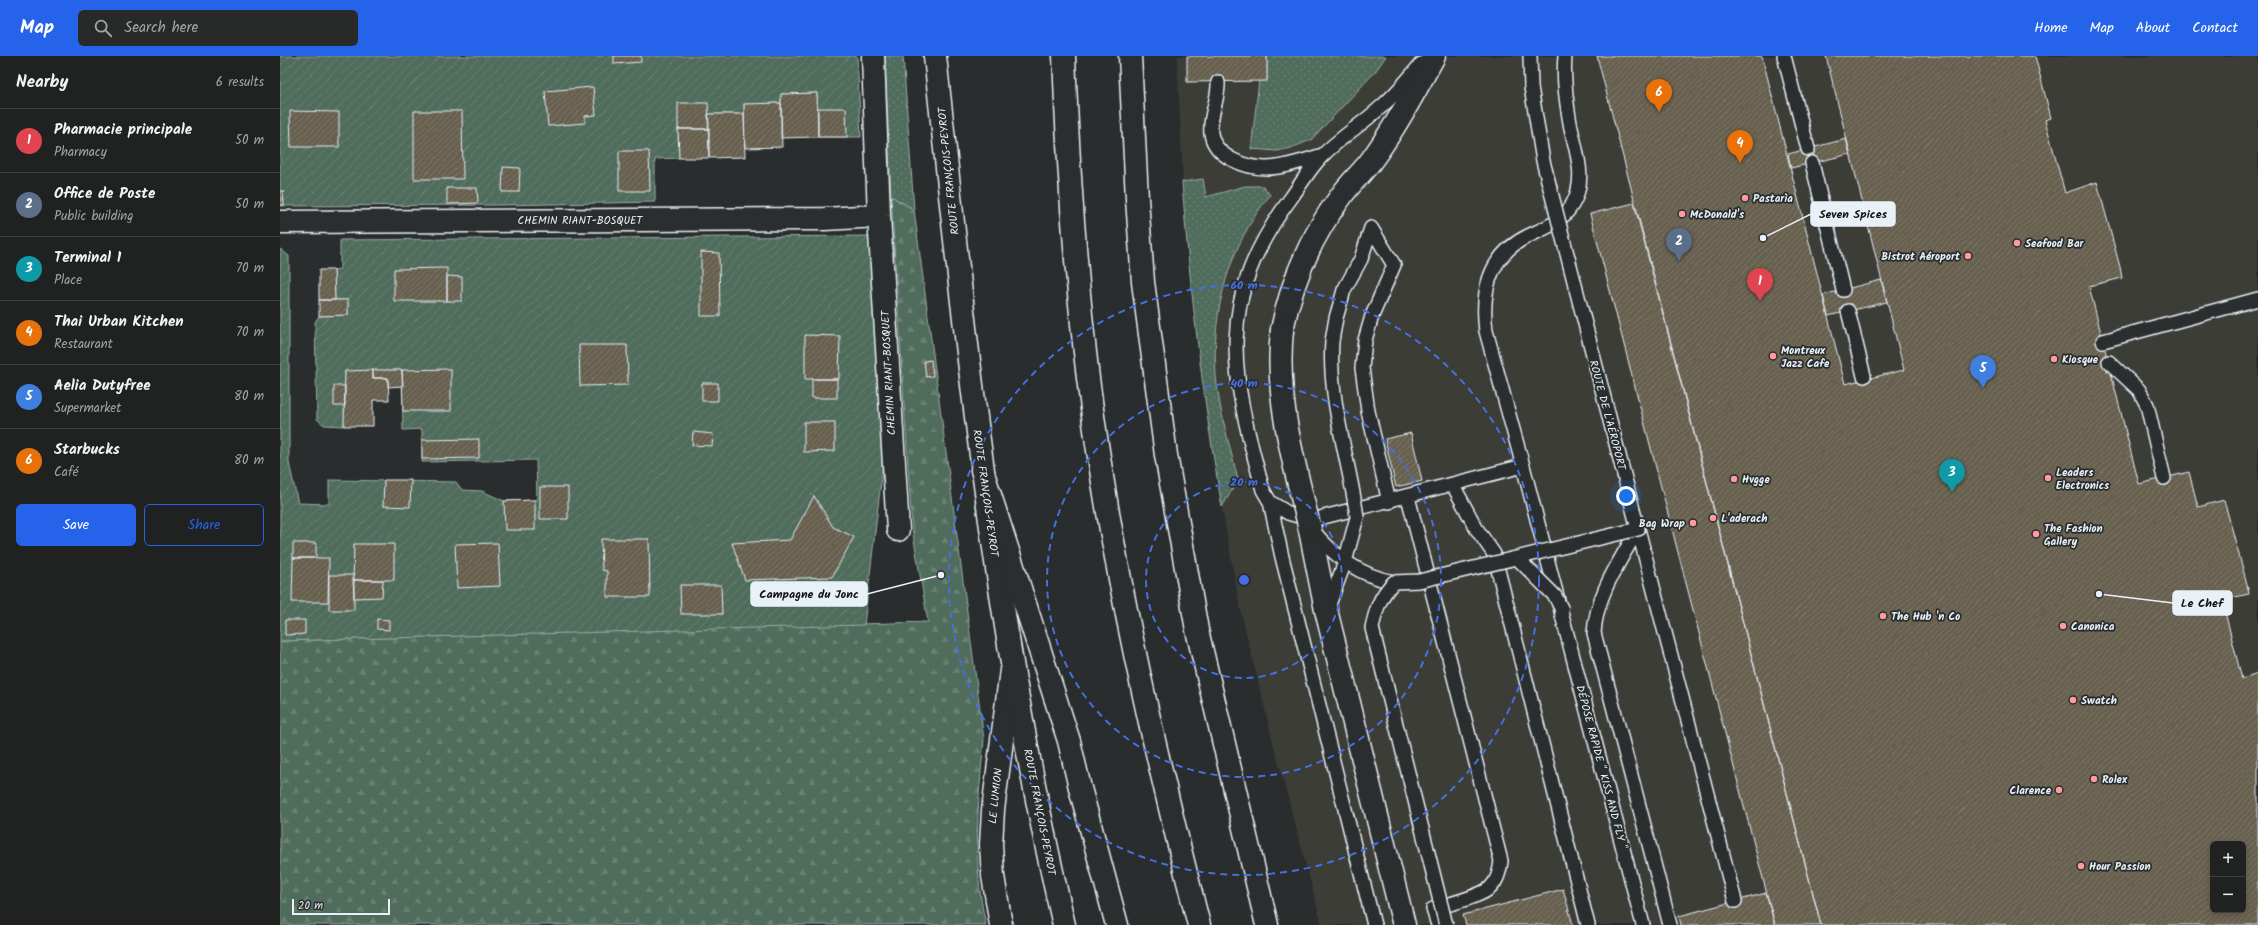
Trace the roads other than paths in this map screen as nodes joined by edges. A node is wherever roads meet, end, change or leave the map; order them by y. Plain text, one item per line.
1 (873, 56) edge
2 (935, 56) edge
3 (1064, 56) edge
4 (1130, 56) edge
5 (1429, 56) edge
6 (1434, 56) edge
7 (1530, 56) edge
8 (1565, 56) edge
9 (1784, 56) edge
10 (1218, 82) dead end
11 (1808, 149) dead end
12 (1323, 154) junction
13 (1812, 163) dead end
14 (879, 216) junction
15 (280, 222) edge
16 (1843, 290) dead end
17 (2258, 299) edge
18 (1848, 311) dead end
19 (2103, 340) dead end
20 (2109, 362) dead end
21 (1864, 376) dead end
22 (1523, 466) junction
23 (982, 470) junction
24 (2164, 478) dead end
25 (1452, 485) junction
26 (1408, 497) junction
27 (1270, 502) junction
28 (1389, 502) junction
29 (1309, 525) junction
30 (1638, 529) junction
31 (898, 530) dead end
32 (1518, 559) junction
33 (1345, 562) junction
34 (1394, 582) junction
35 (1326, 610) junction
36 (1012, 667) junction
37 (1735, 900) dead end
38 (1001, 925) edge
39 (1064, 925) edge
40 (1118, 925) edge
41 (1199, 925) edge
42 (1267, 925) edge
43 (1374, 925) edge
44 (1404, 925) edge
45 (1438, 925) edge
46 (1446, 925) edge
47 (1588, 925) edge
48 (1643, 925) edge
49 (1670, 925) edge

1 - 14 main road, CHEMIN RIANT-BOSQUET
2 - 23 main road, ROUTE FRANÇOIS-PEYROT
3 - 41 main road
4 - 42 main road
5 - 12 lane
6 - 29 main road, bridge
7 - 30 lane, ROUTE DE L'AÉROPORT, bridge
8 - 22 lane
9 - 11 lane
10 - 12 lane
12 - 27 lane
13 - 16 lane
14 - 15 main road, CHEMIN RIANT-BOSQUET
14 - 31 main road, CHEMIN RIANT-BOSQUET
17 - 19 lane
18 - 21 lane
20 - 24 lane
22 - 25 lane
22 - 48 lane
23 - 36 main road, ROUTE FRANÇOIS-PEYROT
23 - 40 main road
25 - 26 lane
25 - 47 lane
26 - 28 lane
26 - 45 lane
27 - 28 lane
27 - 43 lane
28 - 33 lane, bridge
29 - 33 lane
29 - 35 main road
30 - 32 lane, bridge
30 - 37 lane, ROUTE DE L'AÉROPORT
30 - 49 lane
32 - 34 lane, bridge
32 - 48 lane, DÉPOSE RAPIDE " KISS AND FLY ", bridge
33 - 34 lane
33 - 35 lane
34 - 46 lane, bridge
35 - 44 main road
36 - 38 main road, LE LUMION
36 - 39 main road, ROUTE FRANÇOIS-PEYROT

